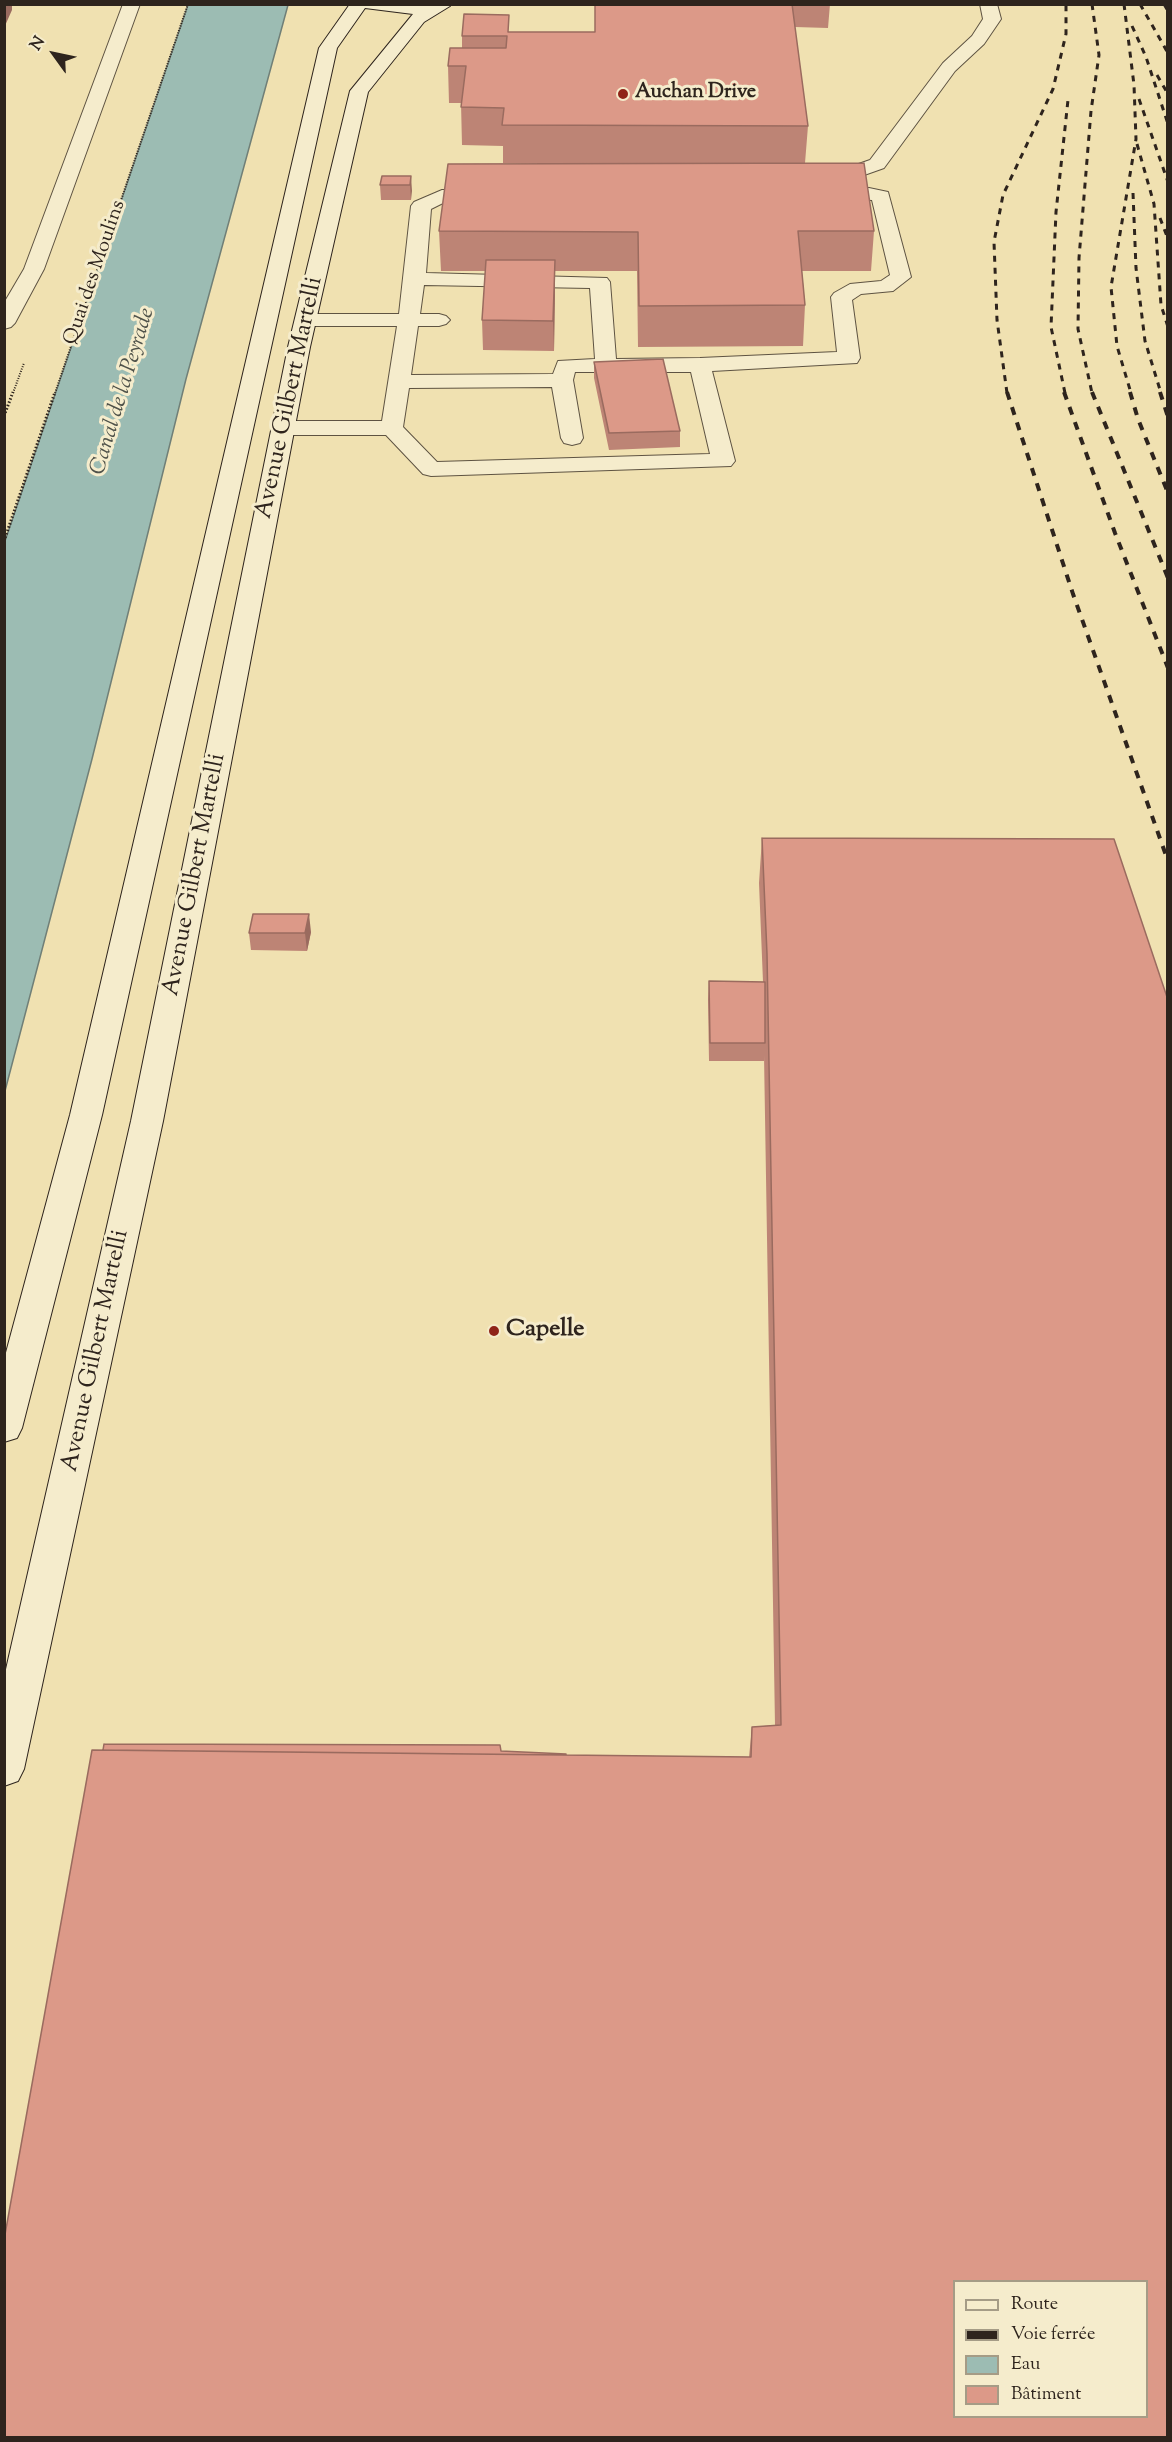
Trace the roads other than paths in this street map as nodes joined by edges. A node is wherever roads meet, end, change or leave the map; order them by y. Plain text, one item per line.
1 (132, 4) edge
2 (359, 4) edge
3 (370, 4) edge
4 (988, 4) edge
5 (440, 6) edge
6 (796, 176) edge
7 (438, 178) dead end
8 (496, 178) edge
9 (809, 194) edge
10 (513, 196) edge
11 (415, 279) junction
12 (306, 320) junction
13 (409, 320) junction
14 (439, 320) dead end
15 (4, 323) edge
16 (606, 364) junction
17 (700, 364) junction
18 (562, 380) junction
19 (399, 382) junction
20 (283, 428) junction
21 (392, 428) junction
22 (573, 438) dead end
23 (4, 1428) edge
24 (4, 1769) edge

1 - 15 main road
2 - 23 main road, Avenue Gilbert Martelli
3 - 5 main road
4 - 6 main road
5 - 12 main road, Avenue Gilbert Martelli
7 - 8 main road
9 - 17 main road
10 - 11 main road
11 - 13 main road
11 - 16 main road
12 - 13 main road
12 - 20 main road, Avenue Gilbert Martelli
13 - 14 main road
13 - 19 main road
16 - 17 main road
16 - 18 main road
17 - 21 main road
18 - 19 main road
18 - 22 main road
19 - 21 main road
20 - 21 main road
20 - 24 main road, Avenue Gilbert Martelli

